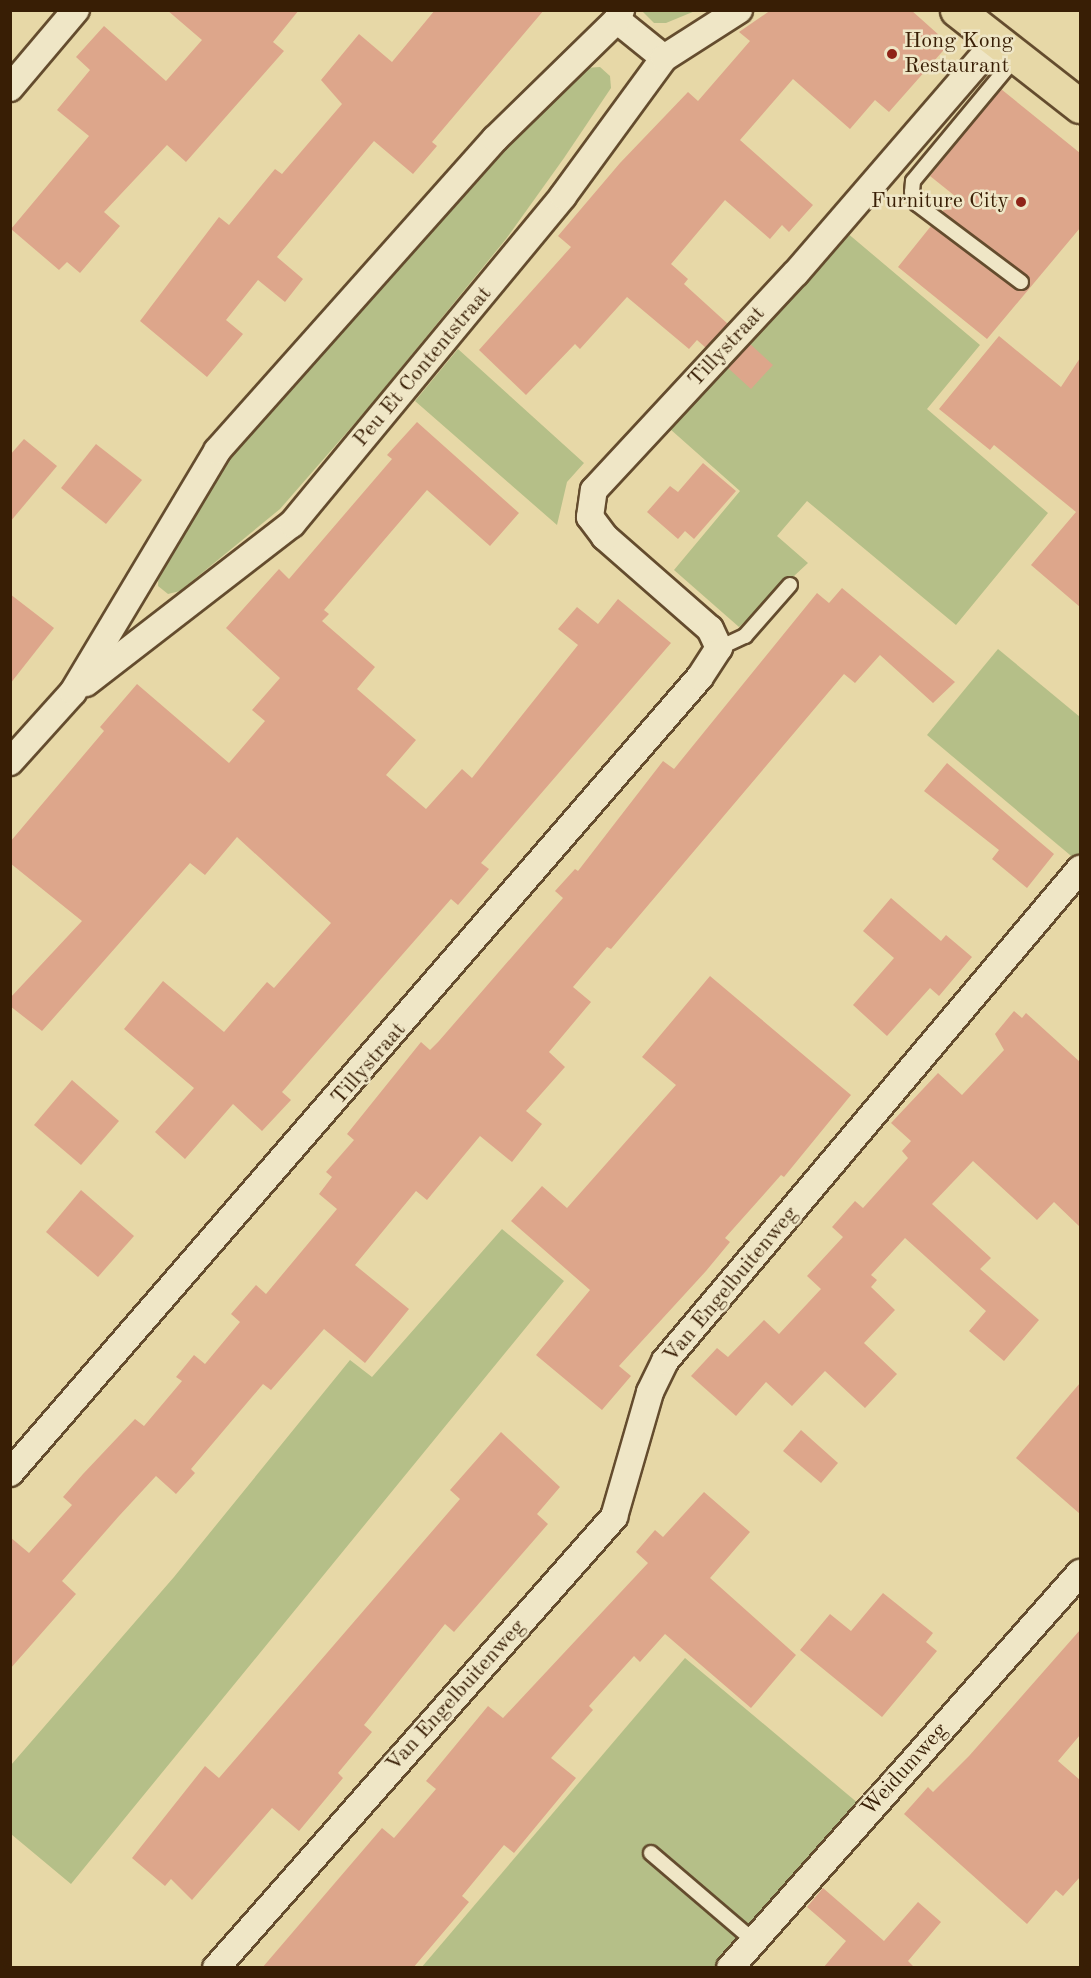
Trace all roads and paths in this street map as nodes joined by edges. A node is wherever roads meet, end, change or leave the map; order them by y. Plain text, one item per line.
1 (76, 10) edge
2 (739, 10) edge
3 (957, 10) edge
4 (619, 15) edge
5 (1006, 49) junction
6 (663, 58) junction
7 (10, 88) edge
8 (1080, 106) edge
9 (1021, 282) dead end
10 (790, 585) dead end
11 (719, 648) junction
12 (74, 692) junction
13 (10, 762) edge
14 (1080, 869) edge
15 (10, 1473) edge
16 (1080, 1573) edge
17 (651, 1853) dead end
18 (754, 1941) junction
19 (216, 1968) edge
20 (730, 1968) edge

1 - 7 street
2 - 6 street, Peu Et Contentstraat
3 - 5 main road
4 - 6 street
4 - 12 street, Peu Et Contentstraat
5 - 8 main road
5 - 9 lane
5 - 11 street, Tillystraat
6 - 12 street, Peu Et Contentstraat
10 - 11 lane
11 - 15 street, Tillystraat
12 - 13 street, Peu Et Contentstraat
14 - 19 street, Van Engelbuitenweg
16 - 18 street, Weidumweg
17 - 18 lane
18 - 20 street, Weidumweg

